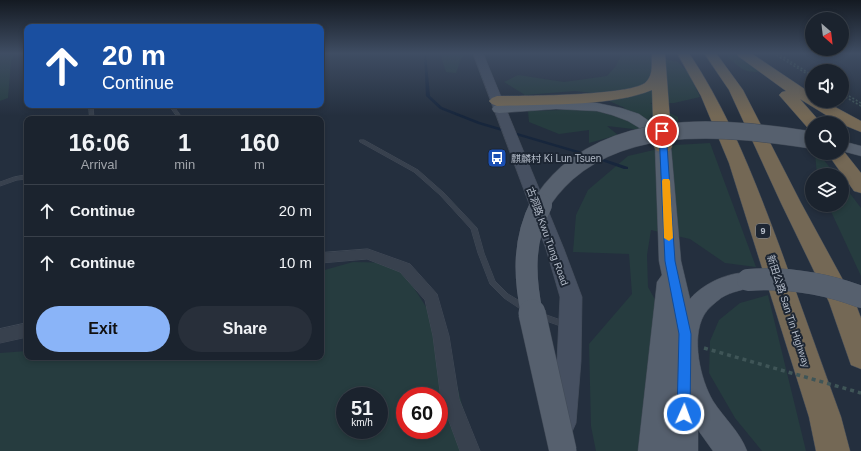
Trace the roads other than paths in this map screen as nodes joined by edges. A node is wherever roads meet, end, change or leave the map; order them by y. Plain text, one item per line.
1 (486, 74) edge
2 (657, 74) edge
3 (658, 74) edge
4 (697, 74) edge
5 (725, 74) edge
6 (764, 74) edge
7 (772, 74) edge
8 (795, 74) edge
9 (805, 80) edge
10 (498, 105) junction
11 (849, 106) edge
12 (861, 113) edge
13 (806, 116) edge
14 (861, 127) edge
15 (805, 139) edge
16 (362, 142) dead end
17 (663, 147) junction
18 (849, 148) edge
19 (861, 151) edge
20 (841, 160) edge
21 (24, 177) edge
22 (0, 184) edge
23 (861, 187) edge
24 (324, 258) edge
25 (670, 261) junction
26 (861, 297) edge
27 (570, 327) junction
28 (24, 331) edge
29 (0, 336) edge
30 (692, 348) junction
31 (861, 356) edge
32 (470, 451) edge
33 (558, 451) edge
34 (563, 451) edge
35 (653, 451) edge
36 (683, 451) edge
37 (732, 451) edge
38 (833, 451) edge

1 - 10 street, 古洞路 Kwu Tung Road
2 - 10 highway
3 - 17 highway
4 - 38 highway, 新田公路 San Tin Highway / 9
5 - 31 highway
6 - 13 highway
7 - 14 highway
8 - 9 highway
10 - 17 main road
10 - 27 street, 古洞路 Kwu Tung Road
11 - 12 highway
15 - 34 main road, bridge
16 - 27 lane
17 - 25 main road
18 - 19 main road
20 - 23 highway
21 - 22 lane
24 - 32 street
25 - 30 main road
25 - 35 main road
26 - 30 main road, bridge
27 - 33 street, 古洞路 Kwu Tung Road
28 - 29 street
30 - 36 main road
30 - 37 main road

